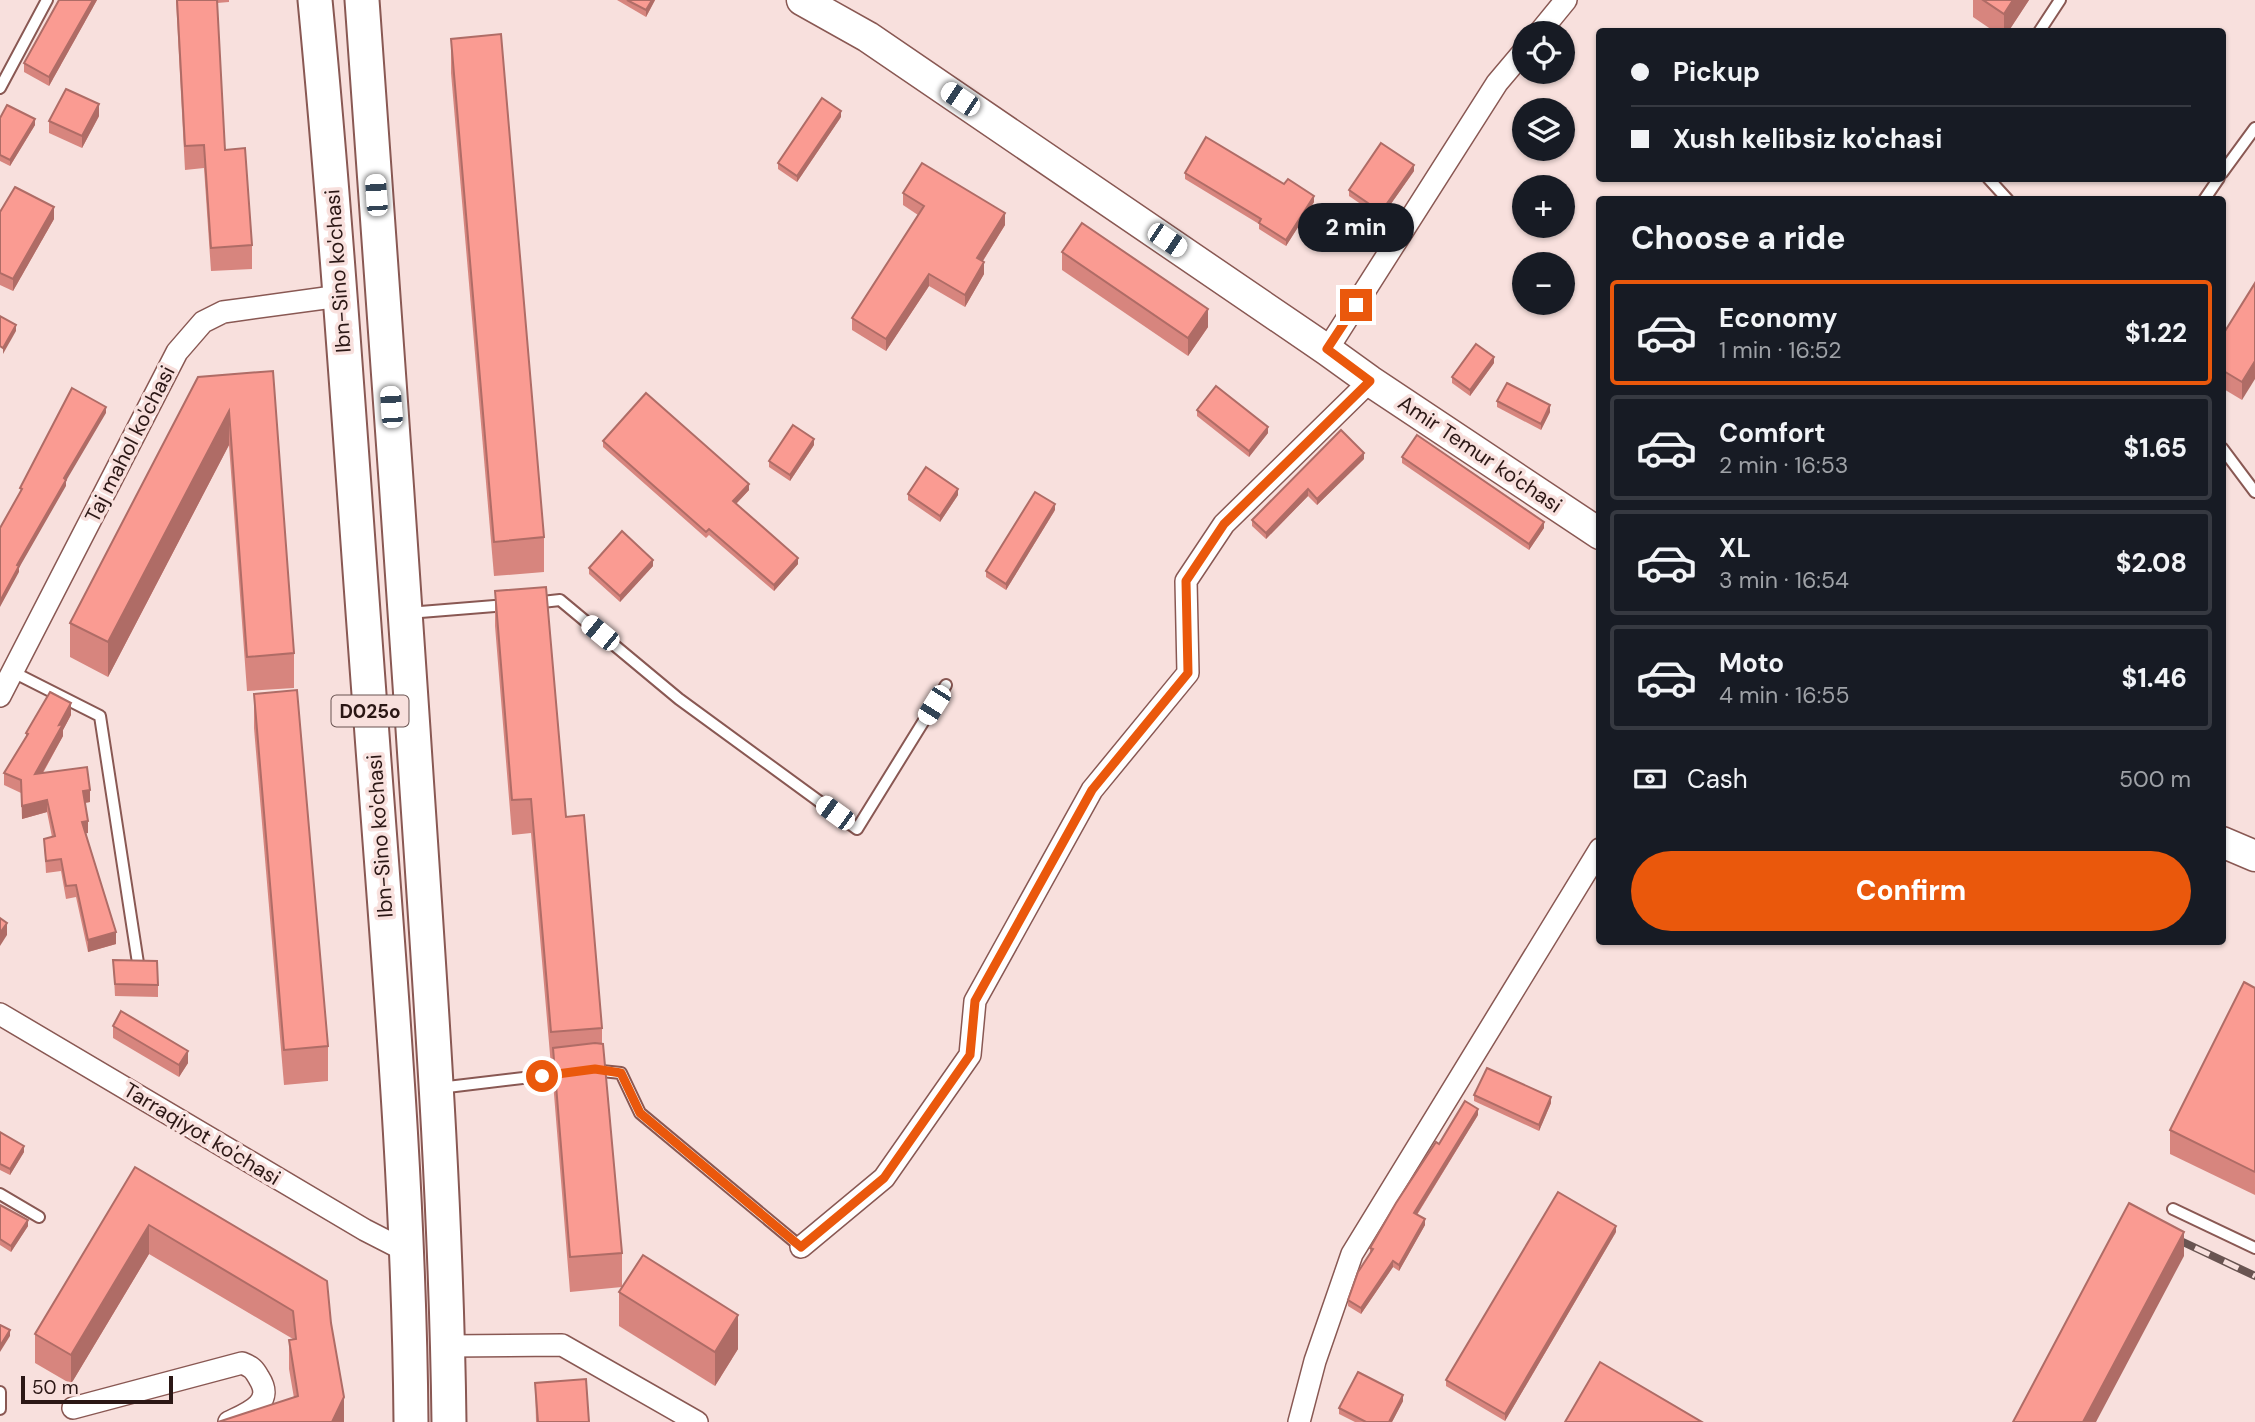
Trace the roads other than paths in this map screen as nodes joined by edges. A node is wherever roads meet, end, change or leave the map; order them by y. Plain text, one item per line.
1 (47, 0) edge
2 (315, 0) edge
3 (362, 0) edge
4 (802, 0) edge
5 (1566, 0) edge
6 (2060, 0) edge
7 (1549, 21) edge
8 (2042, 28) edge
9 (1512, 65) edge
10 (0, 88) edge
11 (2255, 128) edge
12 (2226, 168) edge
13 (1992, 182) edge
14 (2004, 196) edge
15 (340, 296) junction
16 (1327, 349) junction
17 (1370, 381) junction
18 (2226, 453) edge
19 (2255, 492) edge
20 (1596, 531) edge
21 (405, 613) junction
22 (13, 672) junction
23 (946, 685) dead end
24 (0, 696) edge
25 (2226, 844) edge
26 (1596, 856) edge
27 (2255, 856) edge
28 (138, 963) edge
29 (0, 1014) edge
30 (436, 1089) junction
31 (0, 1194) edge
32 (2173, 1209) dead end
33 (39, 1217) dead end
34 (801, 1247) joint
35 (2255, 1248) edge
36 (406, 1251) junction
37 (448, 1346) junction
38 (0, 1392) edge
39 (74, 1408) dead end
40 (0, 1409) edge
41 (229, 1422) edge
42 (411, 1422) edge
43 (449, 1422) edge
44 (697, 1422) edge
45 (1299, 1422) edge

1 - 10 lane
2 - 15 main road, Ibn-Sino ko'chasi / D025o
3 - 21 main road, Ibn-Sino ko'chasi / D025o
4 - 16 main road, Amir Temur ko'chasi
5 - 7 street
6 - 8 lane
9 - 16 street
11 - 12 lane
13 - 14 lane
15 - 22 street, Taj mahol ko'chasi
15 - 36 main road, Ibn-Sino ko'chasi / D025o
16 - 17 main road, Amir Temur ko'chasi
17 - 20 main road, Amir Temur ko'chasi
17 - 34 street
18 - 19 lane
21 - 23 lane
21 - 30 main road, Ibn-Sino ko'chasi / D025o
22 - 24 street, Taj mahol ko'chasi
22 - 28 lane
25 - 27 main road
26 - 45 street
29 - 36 street, Tarraqiyot ko'chasi
30 - 34 lane
30 - 37 main road, Ibn-Sino ko'chasi / D025o
31 - 33 lane
32 - 35 lane
36 - 42 main road, Ibn-Sino ko'chasi / D025o
37 - 43 main road, Ibn-Sino ko'chasi / D025o
37 - 44 street
38 - 40 lane
39 - 41 street

